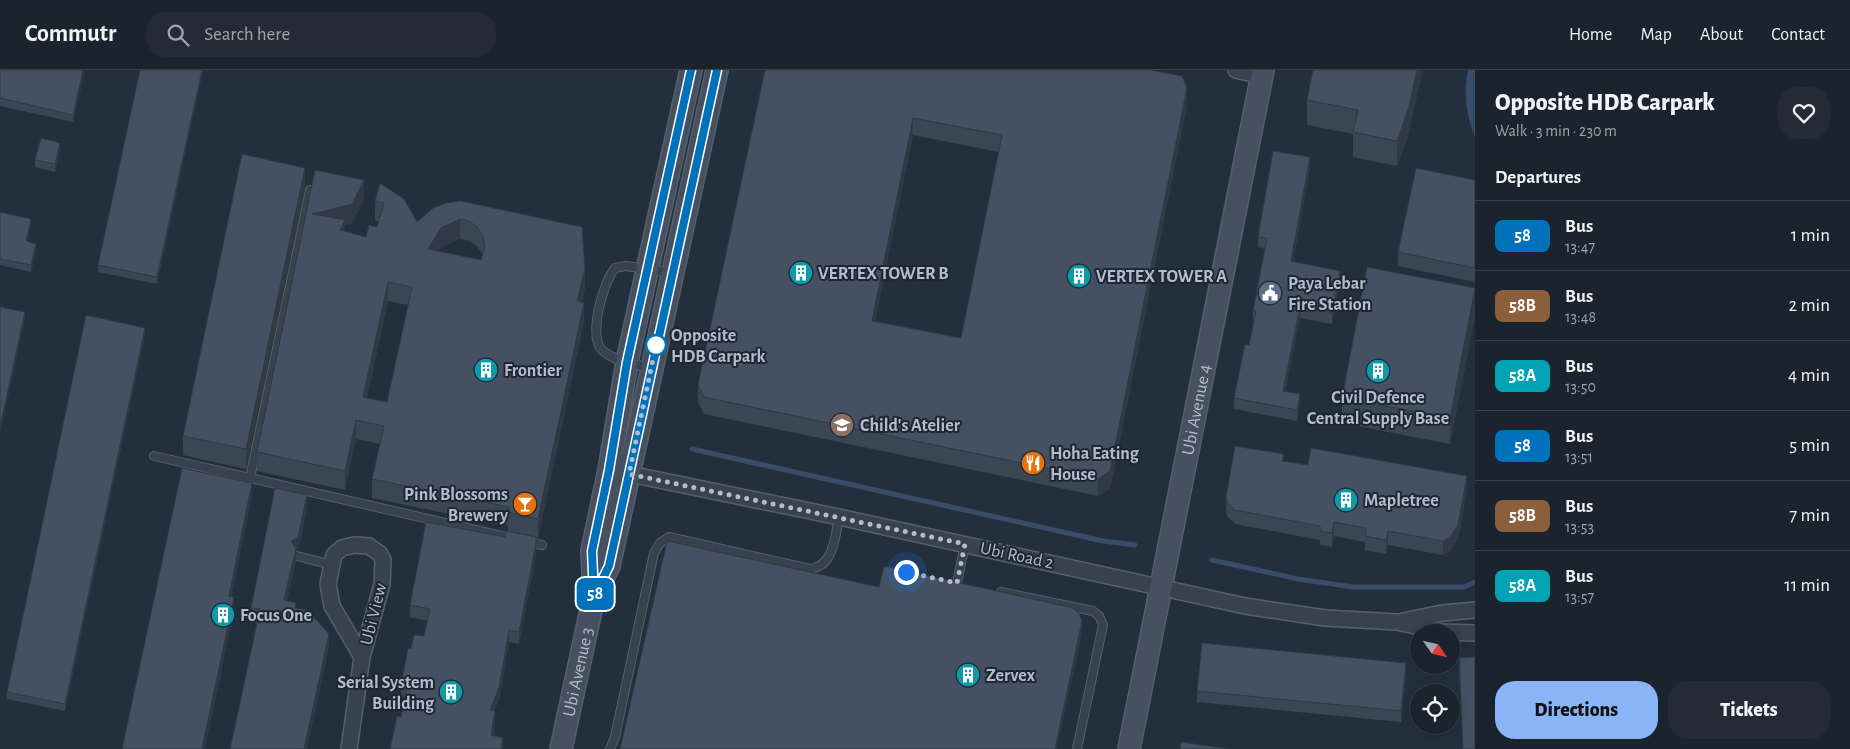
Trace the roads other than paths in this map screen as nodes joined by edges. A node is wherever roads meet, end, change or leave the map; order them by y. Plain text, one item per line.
1 (692, 70) edge
2 (717, 70) edge
3 (1236, 70) edge
4 (1263, 73) edge
5 (310, 190) edge
6 (646, 267) junction
7 (674, 273) junction
8 (627, 362) junction
9 (651, 368) junction
10 (154, 456) dead end
11 (619, 472) junction
12 (250, 478) junction
13 (839, 517) junction
14 (965, 544) junction
15 (542, 545) dead end
16 (297, 556) edge
17 (332, 565) junction
18 (948, 581) edge
19 (957, 583) junction
20 (966, 585) edge
21 (1160, 589) junction
22 (996, 591) edge
23 (1475, 610) edge
24 (1397, 622) junction
25 (1475, 632) edge
26 (362, 657) junction
27 (565, 748) edge
28 (349, 749) edge
29 (610, 749) edge
30 (1077, 749) edge
31 (1129, 749) edge

1 - 6 street, Ubi Avenue 3
2 - 7 street, Ubi Avenue 3
3 - 4 street
4 - 21 street, Ubi Avenue 4
5 - 12 lane
6 - 7 lane
6 - 8 street, Ubi Avenue 3
6 - 8 lane
7 - 9 street, Ubi Avenue 3
8 - 9 lane
8 - 11 street, Ubi Avenue 3
9 - 11 street, Ubi Avenue 3
10 - 12 lane
11 - 13 street, Ubi Road 2
11 - 27 street, Ubi Avenue 3
12 - 15 lane
13 - 14 street, Ubi Road 2
13 - 29 lane
14 - 19 lane
14 - 21 street, Ubi Road 2
16 - 17 lane
17 - 26 street, Ubi View
17 - 26 street, Ubi View
18 - 19 lane
19 - 20 lane
21 - 24 street, Ubi Road 2
21 - 31 street, Ubi Avenue 4
22 - 30 lane
23 - 24 street, Ubi Road 2
24 - 25 street, Ubi Road 2
26 - 28 street, Ubi View

